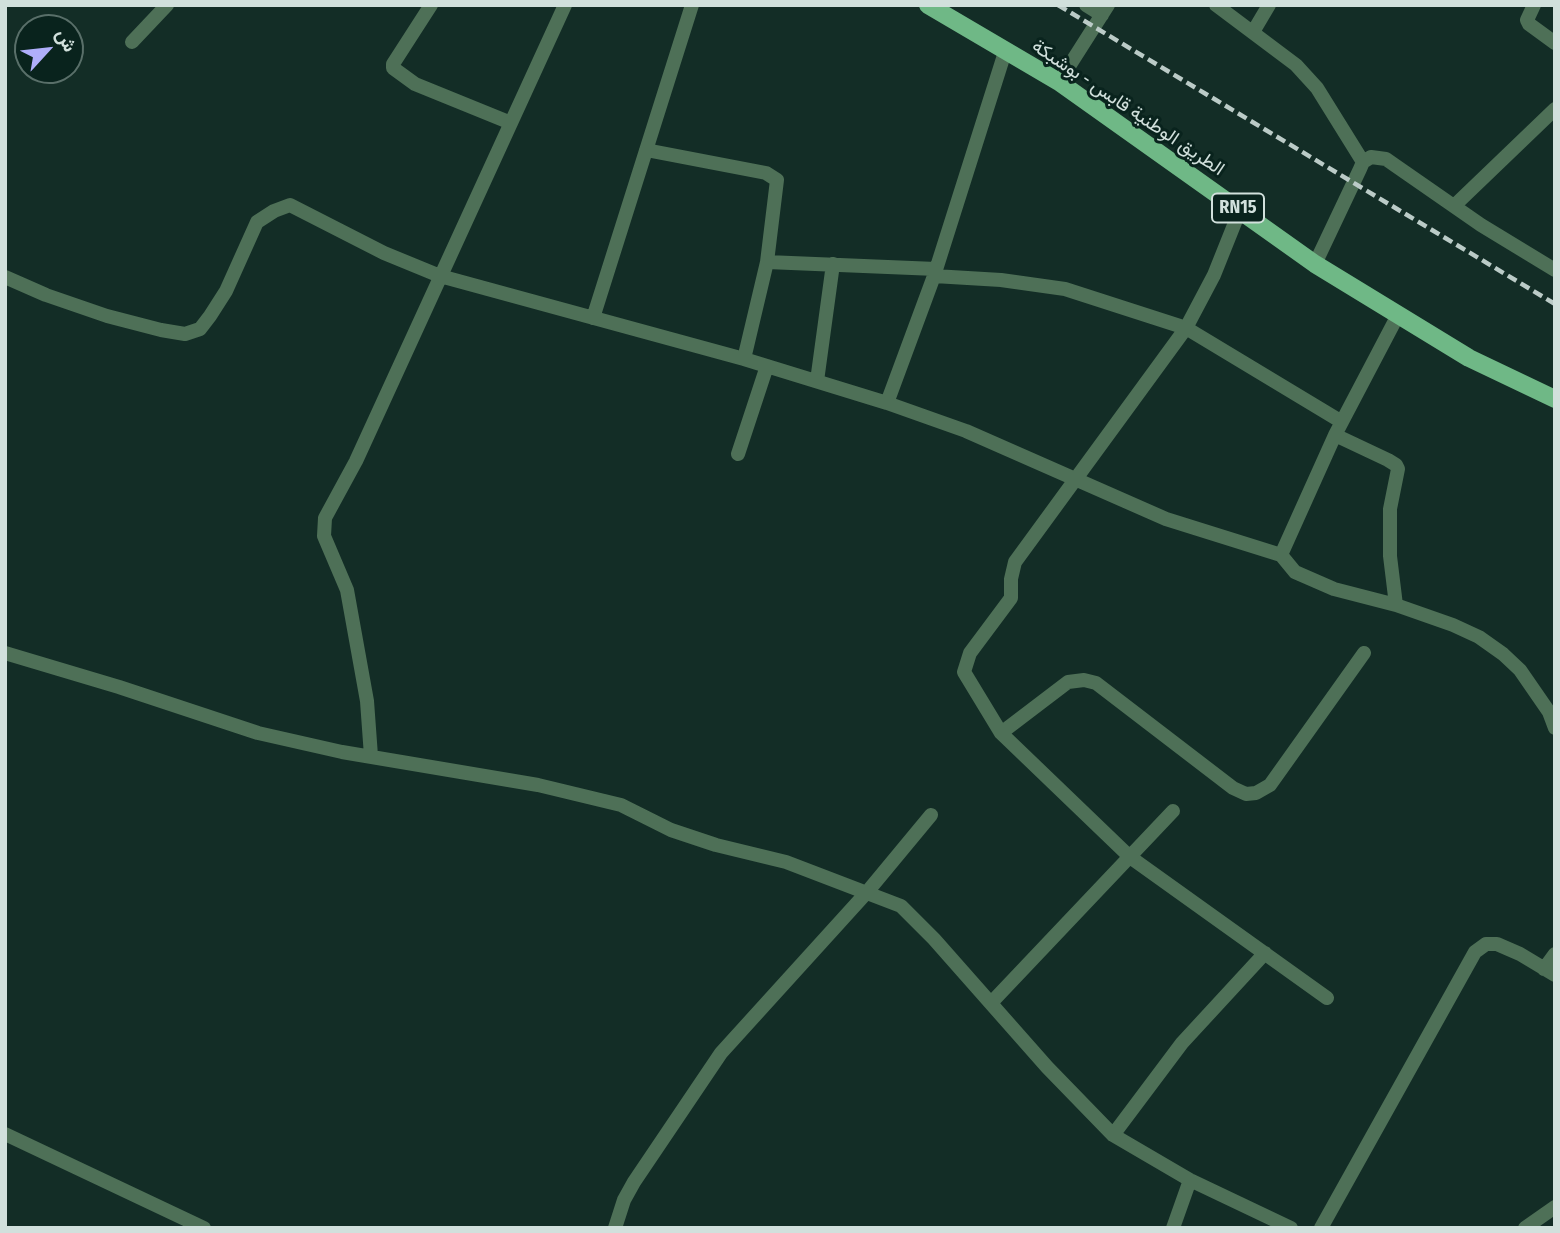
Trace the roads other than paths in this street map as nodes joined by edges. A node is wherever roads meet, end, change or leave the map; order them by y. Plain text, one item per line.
1 (167, 5) edge
2 (431, 5) edge
3 (565, 5) edge
4 (692, 5) edge
5 (928, 5) edge
6 (1086, 5) edge
7 (1216, 5) edge
8 (1269, 5) edge
9 (1534, 5) edge
10 (1105, 10) edge
11 (1252, 32) junction
12 (132, 42) dead end
13 (1555, 43) edge
14 (1005, 52) junction
15 (1059, 82) junction
16 (1555, 109) edge
17 (511, 123) junction
18 (646, 150) junction
19 (1363, 162) junction
20 (1454, 206) junction
21 (1240, 210) junction
22 (767, 262) junction
23 (833, 264) junction
24 (1315, 264) junction
25 (1552, 264) edge
26 (935, 272) junction
27 (440, 276) junction
28 (5, 277) edge
29 (1398, 316) junction
30 (593, 318) junction
31 (1186, 328) junction
32 (744, 359) junction
33 (767, 366) junction
34 (817, 381) junction
35 (1555, 399) edge
36 (887, 403) junction
37 (1339, 429) junction
38 (738, 454) dead end
39 (1077, 478) junction
40 (1281, 555) junction
41 (1396, 605) junction
42 (5, 653) edge
43 (1364, 653) dead end
44 (1555, 728) edge
45 (1001, 733) junction
46 (371, 756) junction
47 (1173, 811) dead end
48 (932, 815) dead end
49 (1130, 857) junction
50 (868, 891) junction
51 (1265, 953) junction
52 (1555, 954) edge
53 (1549, 972) edge
54 (1326, 998) dead end
55 (991, 1003) junction
56 (5, 1134) edge
57 (1113, 1135) junction
58 (1190, 1180) junction
59 (1555, 1207) edge
60 (204, 1228) edge
61 (615, 1228) edge
62 (1173, 1228) edge
63 (1291, 1228) edge
64 (1321, 1228) edge
65 (1525, 1228) edge

1 - 12 street
2 - 17 street
3 - 17 street
4 - 18 street
5 - 14 main road, الطريق الوطنية قابس - بوشبكة / RN15
6 - 10 street
7 - 11 street
8 - 11 street
9 - 13 street
10 - 15 street
11 - 19 street
14 - 15 main road, الطريق الوطنية قابس - بوشبكة / RN15
14 - 26 street
15 - 21 main road, الطريق الوطنية قابس - بوشبكة / RN15
16 - 20 street
17 - 27 street
18 - 22 street
18 - 30 street
19 - 20 street
19 - 24 street
20 - 25 street
21 - 24 main road, الطريق الوطنية قابس - بوشبكة / RN15
21 - 31 street
22 - 23 street
22 - 32 street
23 - 26 street
23 - 34 street
24 - 29 main road, الطريق الوطنية قابس - بوشبكة / RN15
26 - 31 street
26 - 36 street
27 - 28 street
27 - 30 street
27 - 46 street
29 - 35 main road, الطريق الوطنية قابس - بوشبكة / RN15
29 - 37 street
30 - 32 street
31 - 37 street
31 - 39 street
32 - 33 street
33 - 34 street
33 - 38 street
34 - 36 street
36 - 39 street
37 - 40 street
37 - 41 street
39 - 40 street
39 - 45 street
40 - 41 street
41 - 44 street
42 - 46 street
43 - 45 street
45 - 49 street
46 - 50 street
47 - 49 street
48 - 50 street
49 - 51 street
49 - 55 street
50 - 55 street
50 - 61 street
51 - 54 street
51 - 57 street
52 - 53 street
53 - 64 street
55 - 57 street
56 - 60 street
57 - 58 street
58 - 62 street
58 - 63 street
59 - 65 street

